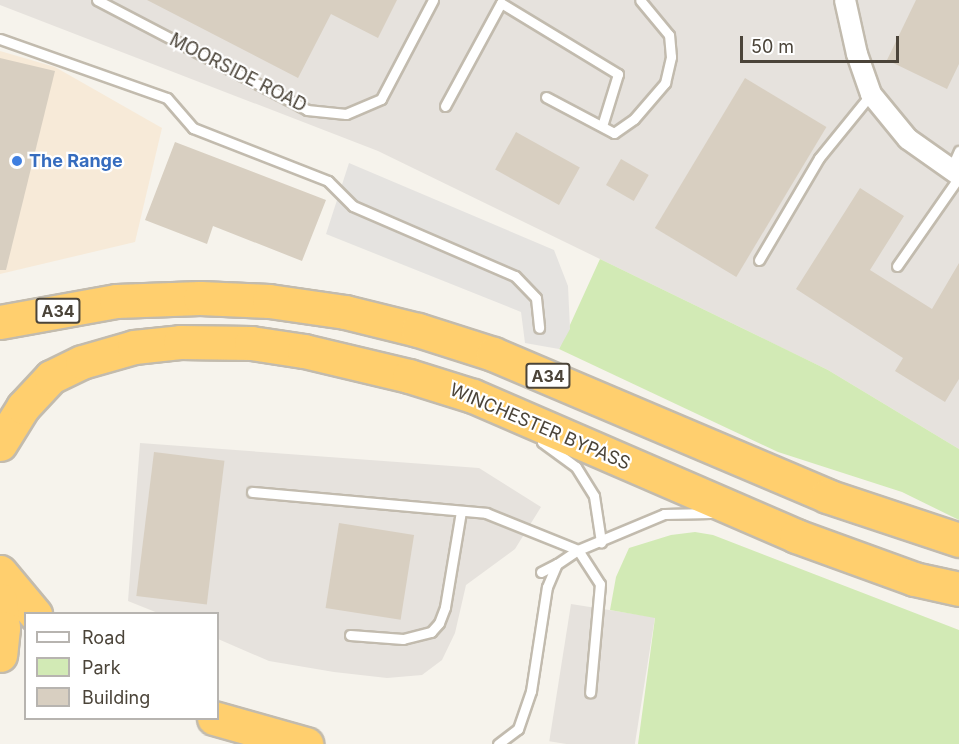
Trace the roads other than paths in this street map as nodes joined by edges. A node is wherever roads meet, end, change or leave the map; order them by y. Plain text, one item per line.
1 (97, 0) edge
2 (433, 0) edge
3 (640, 0) edge
4 (845, 0) edge
5 (0, 39) edge
6 (871, 94) junction
7 (546, 97) dead end
8 (445, 106) dead end
9 (602, 126) junction
10 (959, 151) edge
11 (956, 174) edge
12 (759, 260) dead end
13 (897, 266) dead end
14 (0, 322) edge
15 (539, 328) dead end
16 (473, 396) junction
17 (527, 432) dead end
18 (537, 438) dead end
19 (0, 444) edge
20 (252, 492) dead end
21 (461, 511) junction
22 (746, 516) junction
23 (959, 540) edge
24 (601, 542) junction
25 (578, 550) junction
26 (557, 564) junction
27 (0, 572) edge
28 (541, 572) dead end
29 (959, 589) edge
30 (0, 600) edge
31 (33, 612) edge
32 (350, 635) dead end
33 (0, 655) edge
34 (590, 693) dead end
35 (219, 719) edge
36 (306, 744) edge
37 (498, 744) edge

1 - 2 lane, MOORSIDE ROAD
3 - 9 lane
4 - 6 street
5 - 15 lane
6 - 11 street
6 - 12 lane
7 - 9 lane
8 - 9 lane
10 - 11 lane
11 - 13 lane
14 - 23 highway, A34
16 - 17 lane
16 - 19 highway, WINCHESTER BYPASS / A34
16 - 22 highway, WINCHESTER BYPASS / A34
18 - 24 lane
20 - 21 lane
21 - 25 lane
21 - 32 lane
22 - 24 lane
22 - 29 highway, WINCHESTER BYPASS / A34
24 - 25 lane
25 - 26 lane
25 - 34 lane
26 - 28 lane
26 - 37 lane
27 - 31 highway
30 - 33 highway
35 - 36 highway

